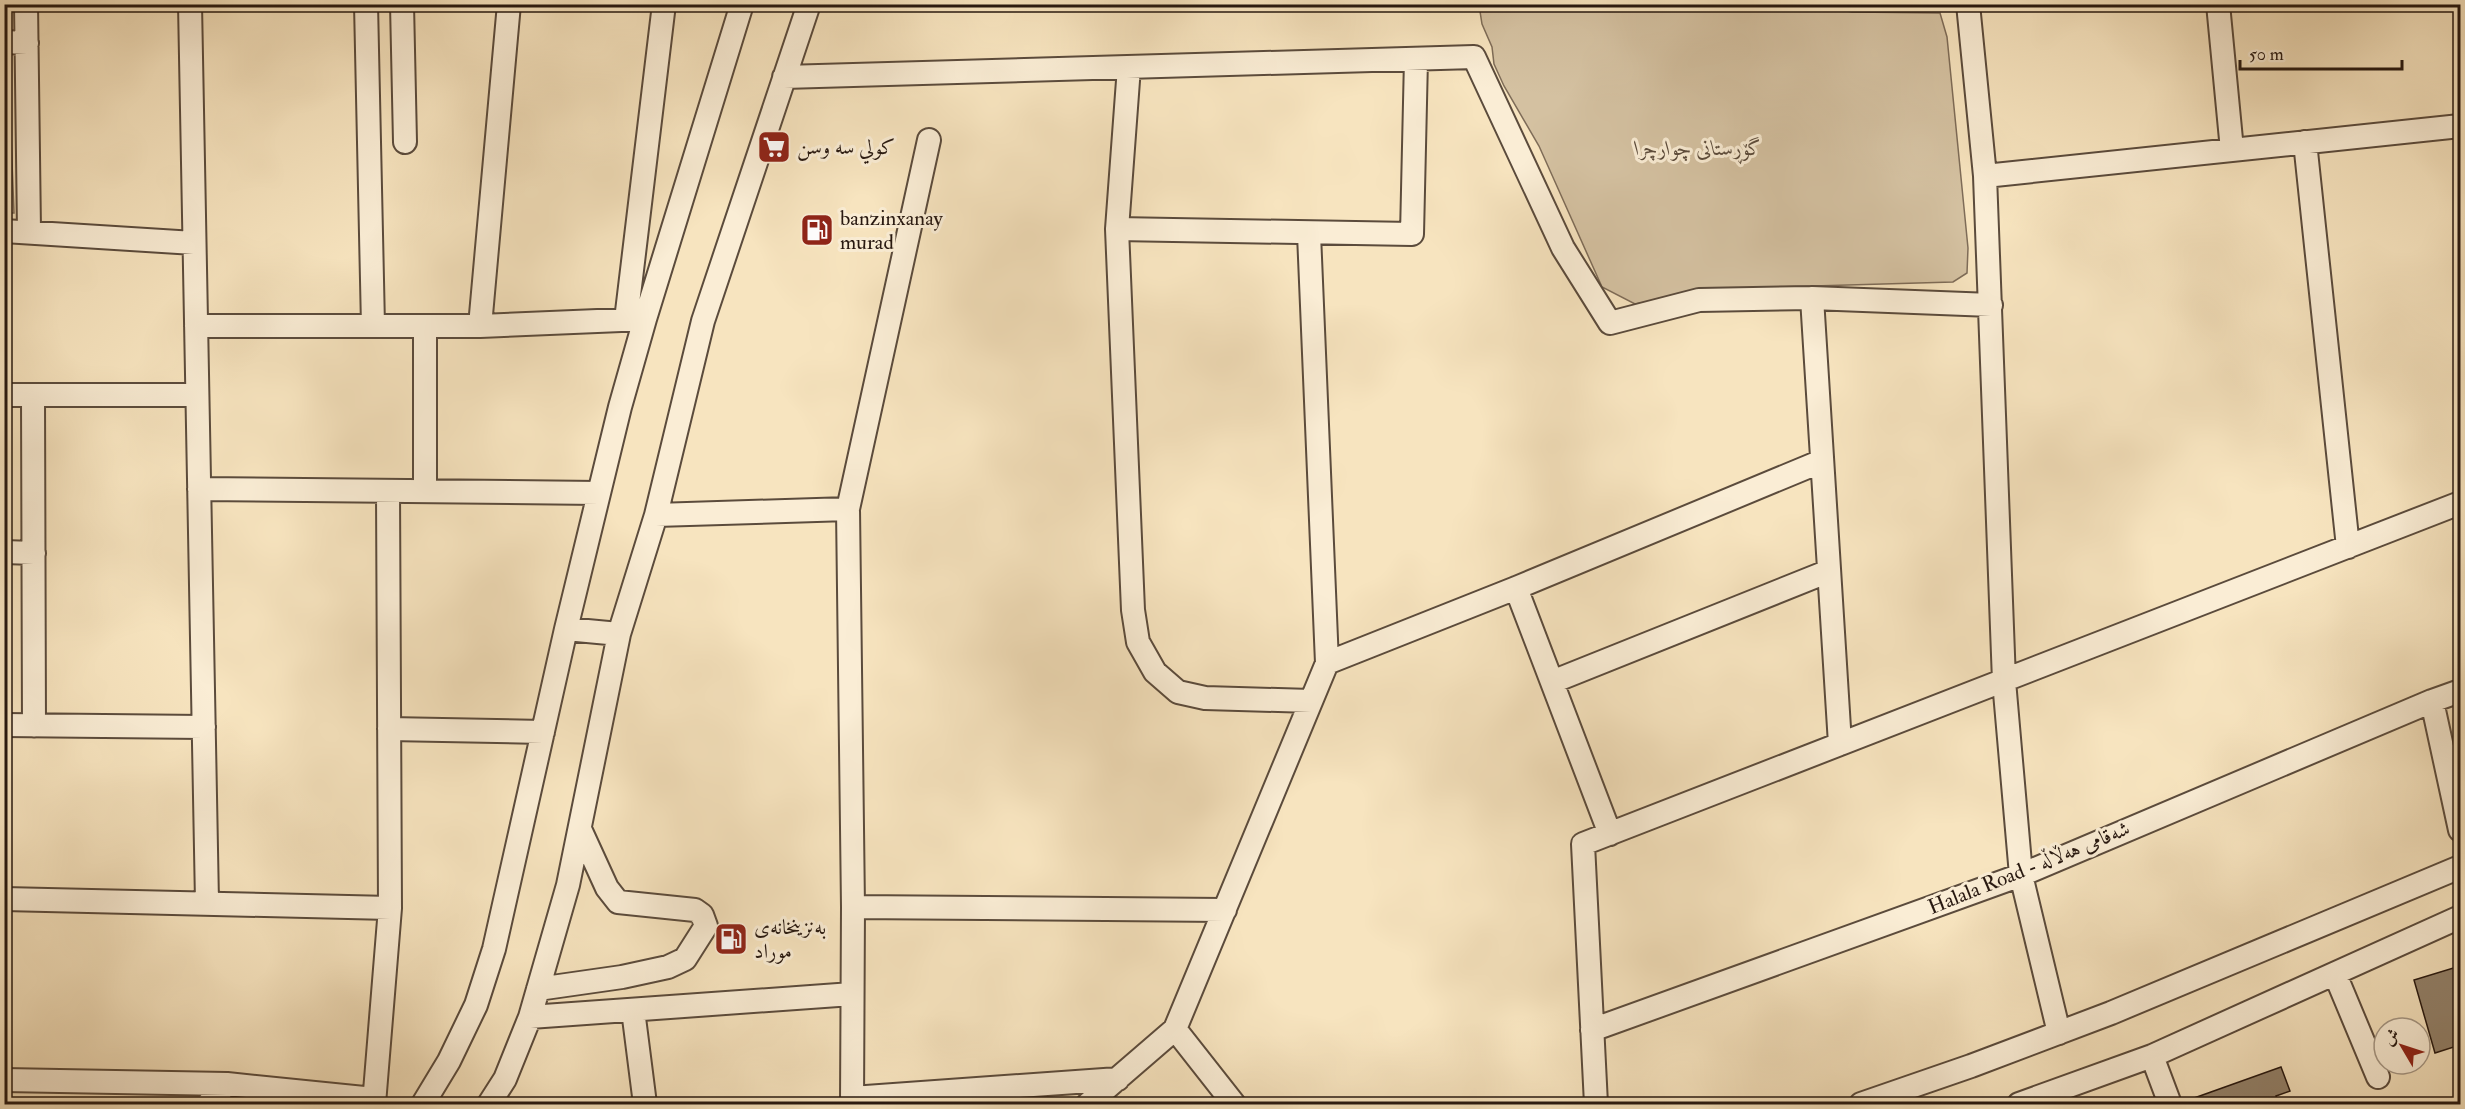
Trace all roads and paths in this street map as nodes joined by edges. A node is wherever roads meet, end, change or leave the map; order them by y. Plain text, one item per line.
1 (27, 4) edge
2 (190, 4) edge
3 (366, 4) edge
4 (402, 4) edge
5 (509, 4) edge
6 (664, 4) edge
7 (742, 4) edge
8 (809, 4) edge
9 (1968, 4) edge
10 (2218, 4) edge
11 (4, 42) edge
12 (27, 43) junction
13 (1416, 59) junction
14 (1129, 67) junction
15 (784, 77) junction
16 (2460, 126) edge
17 (929, 140) dead end
18 (405, 142) dead end
19 (2305, 142) junction
20 (2232, 150) junction
21 (1985, 176) junction
22 (1117, 229) junction
23 (4, 231) edge
24 (28, 231) junction
25 (1310, 234) junction
26 (194, 243) junction
27 (1812, 298) junction
28 (1991, 305) junction
29 (635, 319) junction
30 (196, 326) junction
31 (373, 326) junction
32 (425, 326) junction
33 (480, 326) junction
34 (4, 395) edge
35 (197, 395) junction
36 (33, 396) junction
37 (1822, 461) junction
38 (199, 489) junction
39 (425, 490) junction
40 (388, 491) junction
41 (599, 493) junction
42 (2460, 503) edge
43 (848, 509) junction
44 (656, 515) junction
45 (2348, 547) junction
46 (4, 552) edge
47 (34, 553) junction
48 (1829, 572) junction
49 (1516, 588) junction
50 (566, 629) junction
51 (619, 634) junction
52 (1327, 663) junction
53 (2004, 681) junction
54 (1552, 682) junction
55 (2460, 691) edge
56 (1311, 701) junction
57 (2432, 701) junction
58 (4, 725) edge
59 (34, 726) junction
60 (204, 727) junction
61 (389, 729) junction
62 (543, 732) junction
63 (1840, 744) junction
64 (580, 829) junction
65 (2460, 830) edge
66 (1610, 834) junction
67 (2460, 867) edge
68 (2021, 875) junction
69 (4, 899) edge
70 (207, 902) junction
71 (390, 908) junction
72 (853, 908) junction
73 (1225, 910) junction
74 (2460, 917) edge
75 (2335, 974) junction
76 (538, 989) junction
77 (852, 994) junction
78 (633, 1010) junction
79 (530, 1017) junction
80 (1175, 1029) junction
81 (1592, 1030) junction
82 (2059, 1034) junction
83 (2152, 1056) junction
84 (2378, 1077) dead end
85 (1118, 1079) junction
86 (4, 1080) edge
87 (227, 1084) junction
88 (852, 1101) edge
89 (374, 1102) edge
90 (208, 1104) edge
91 (423, 1104) edge
92 (489, 1104) edge
93 (645, 1104) edge
94 (1088, 1104) edge
95 (1234, 1104) edge
96 (1596, 1104) edge
97 (1861, 1104) edge
98 (2019, 1104) edge
99 (2170, 1104) edge

1 - 12 street
2 - 26 street
3 - 31 street
4 - 18 street
5 - 33 street
6 - 29 street
7 - 29 street
8 - 15 street
9 - 21 street
10 - 20 street
11 - 12 street
12 - 24 street
13 - 14 street
13 - 25 street
13 - 27 street
14 - 15 street
14 - 22 street
15 - 44 street
16 - 19 street
17 - 43 street
19 - 20 street
19 - 45 street
20 - 21 street
21 - 28 street
22 - 25 street
22 - 56 street
23 - 24 street
24 - 26 street
25 - 52 street
26 - 30 street
27 - 28 street
27 - 37 street
28 - 53 street
29 - 33 street
29 - 41 street
30 - 31 street
30 - 35 street
31 - 32 street
32 - 33 street
32 - 39 street
34 - 36 street
35 - 36 street
35 - 38 street
36 - 47 street
37 - 48 street
37 - 49 street
38 - 40 street
38 - 60 street
39 - 40 street
39 - 41 street
40 - 61 street
41 - 50 street
42 - 45 street
43 - 44 street
43 - 72 street
44 - 51 street
45 - 53 street
46 - 47 street
47 - 59 street
48 - 54 street
48 - 63 street
49 - 52 street
49 - 54 street
50 - 51 street
50 - 62 street
51 - 64 street
52 - 56 street
53 - 63 street
53 - 68 street
54 - 66 street
55 - 57 street, Halala Road - شەقامی هەڵاڵە
56 - 73 street
57 - 65 street
57 - 68 street, Halala Road - شەقامی هەڵاڵە
58 - 59 street
59 - 60 street
60 - 70 street
61 - 62 street
61 - 71 street
62 - 91 street
63 - 66 street
64 - 76 street
64 - 76 street
66 - 81 street
67 - 82 street
68 - 81 street, Halala Road - شەقامی هەڵاڵە
68 - 82 street
69 - 70 street
70 - 71 street
71 - 89 street
72 - 73 street
72 - 77 street
73 - 80 street
74 - 75 street
75 - 83 street
75 - 84 street
76 - 79 street
77 - 78 street
77 - 88 street
78 - 79 street
78 - 93 street
79 - 92 street
80 - 85 street
80 - 95 street
81 - 96 street
82 - 97 street
83 - 98 street
83 - 99 street
85 - 88 street
85 - 94 street
86 - 87 street
87 - 89 street
87 - 90 street

